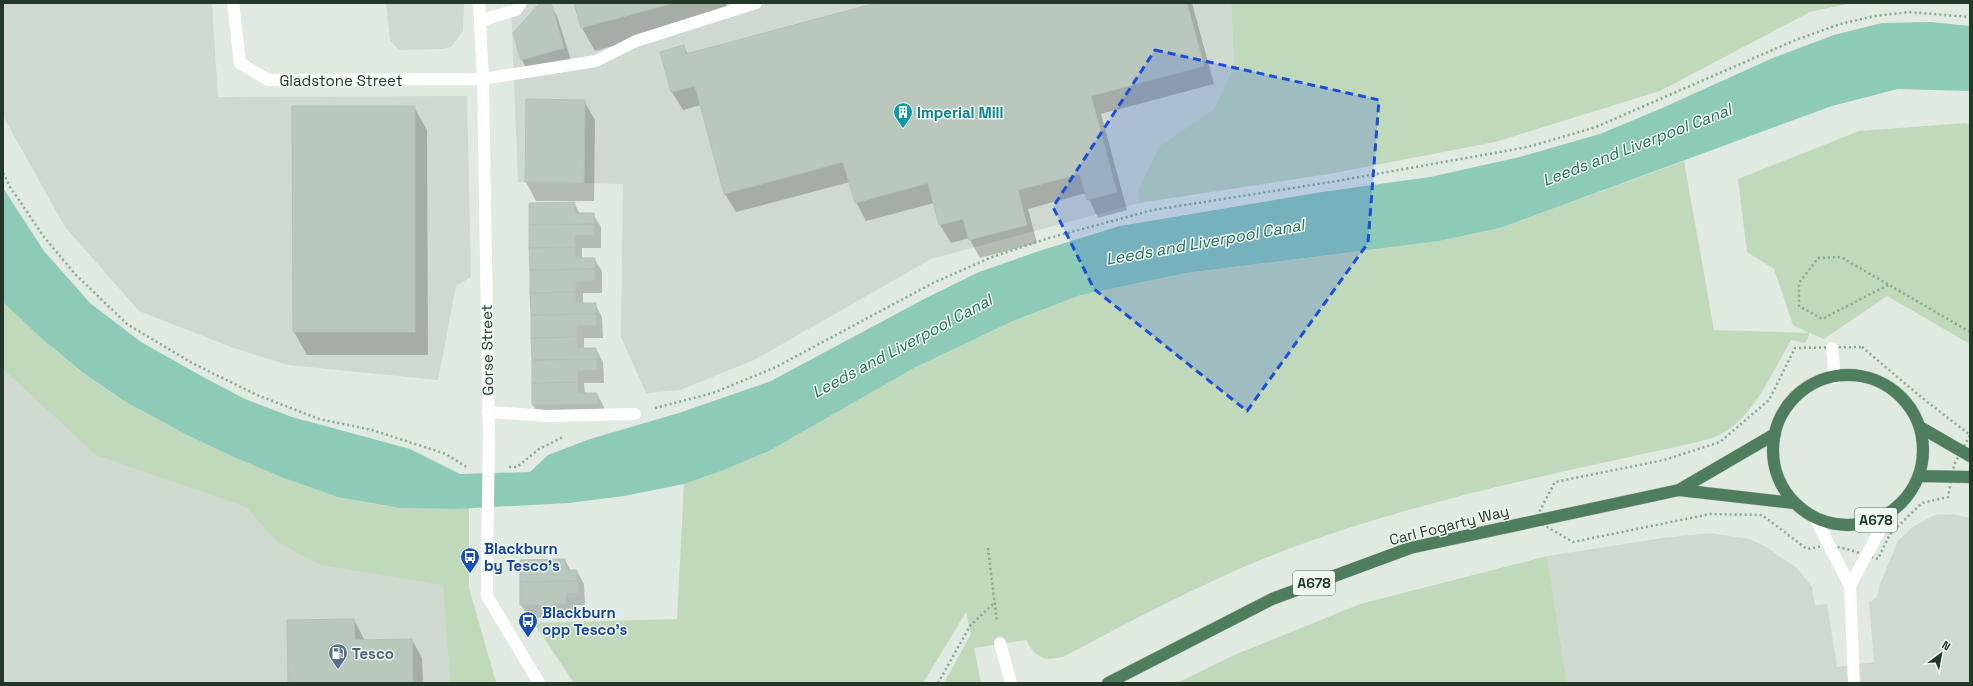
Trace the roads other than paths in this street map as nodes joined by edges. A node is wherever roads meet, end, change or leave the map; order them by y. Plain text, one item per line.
1 (233, 3) edge
2 (479, 3) edge
3 (521, 3) edge
4 (756, 3) edge
5 (480, 21) junction
6 (482, 79) junction
7 (1832, 348) road end
8 (1835, 378) junction
9 (488, 412) junction
10 (635, 414) road end
11 (1920, 427) junction
12 (1775, 434) junction
13 (1970, 456) edge
14 (1919, 476) junction
15 (1970, 477) edge
16 (1679, 490) junction
17 (1794, 503) junction
18 (1888, 515) junction
19 (1815, 518) junction
20 (1850, 586) junction
21 (1000, 643) road end
22 (539, 683) edge
23 (1011, 683) edge
24 (1108, 683) edge
25 (1854, 683) edge

1 - 6 street, Gladstone Street
2 - 5 street, Gorse Street
3 - 5 street
4 - 6 street
5 - 6 street, Gorse Street
6 - 9 street, Gorse Street
7 - 8 street
8 - 11 highway, A678
8 - 12 highway, A678
9 - 10 street
9 - 22 street, Gorse Street, bridge
11 - 13 highway
11 - 14 highway, A678
12 - 16 highway, Carl Fogarty Way / A678
12 - 17 highway, A678
14 - 15 highway
14 - 18 highway, A678
16 - 17 highway, Carl Fogarty Way / A678
16 - 24 highway, Carl Fogarty Way / A678
17 - 19 highway, A678
18 - 19 highway, A678
18 - 20 street
19 - 20 street
20 - 25 street
21 - 23 street

